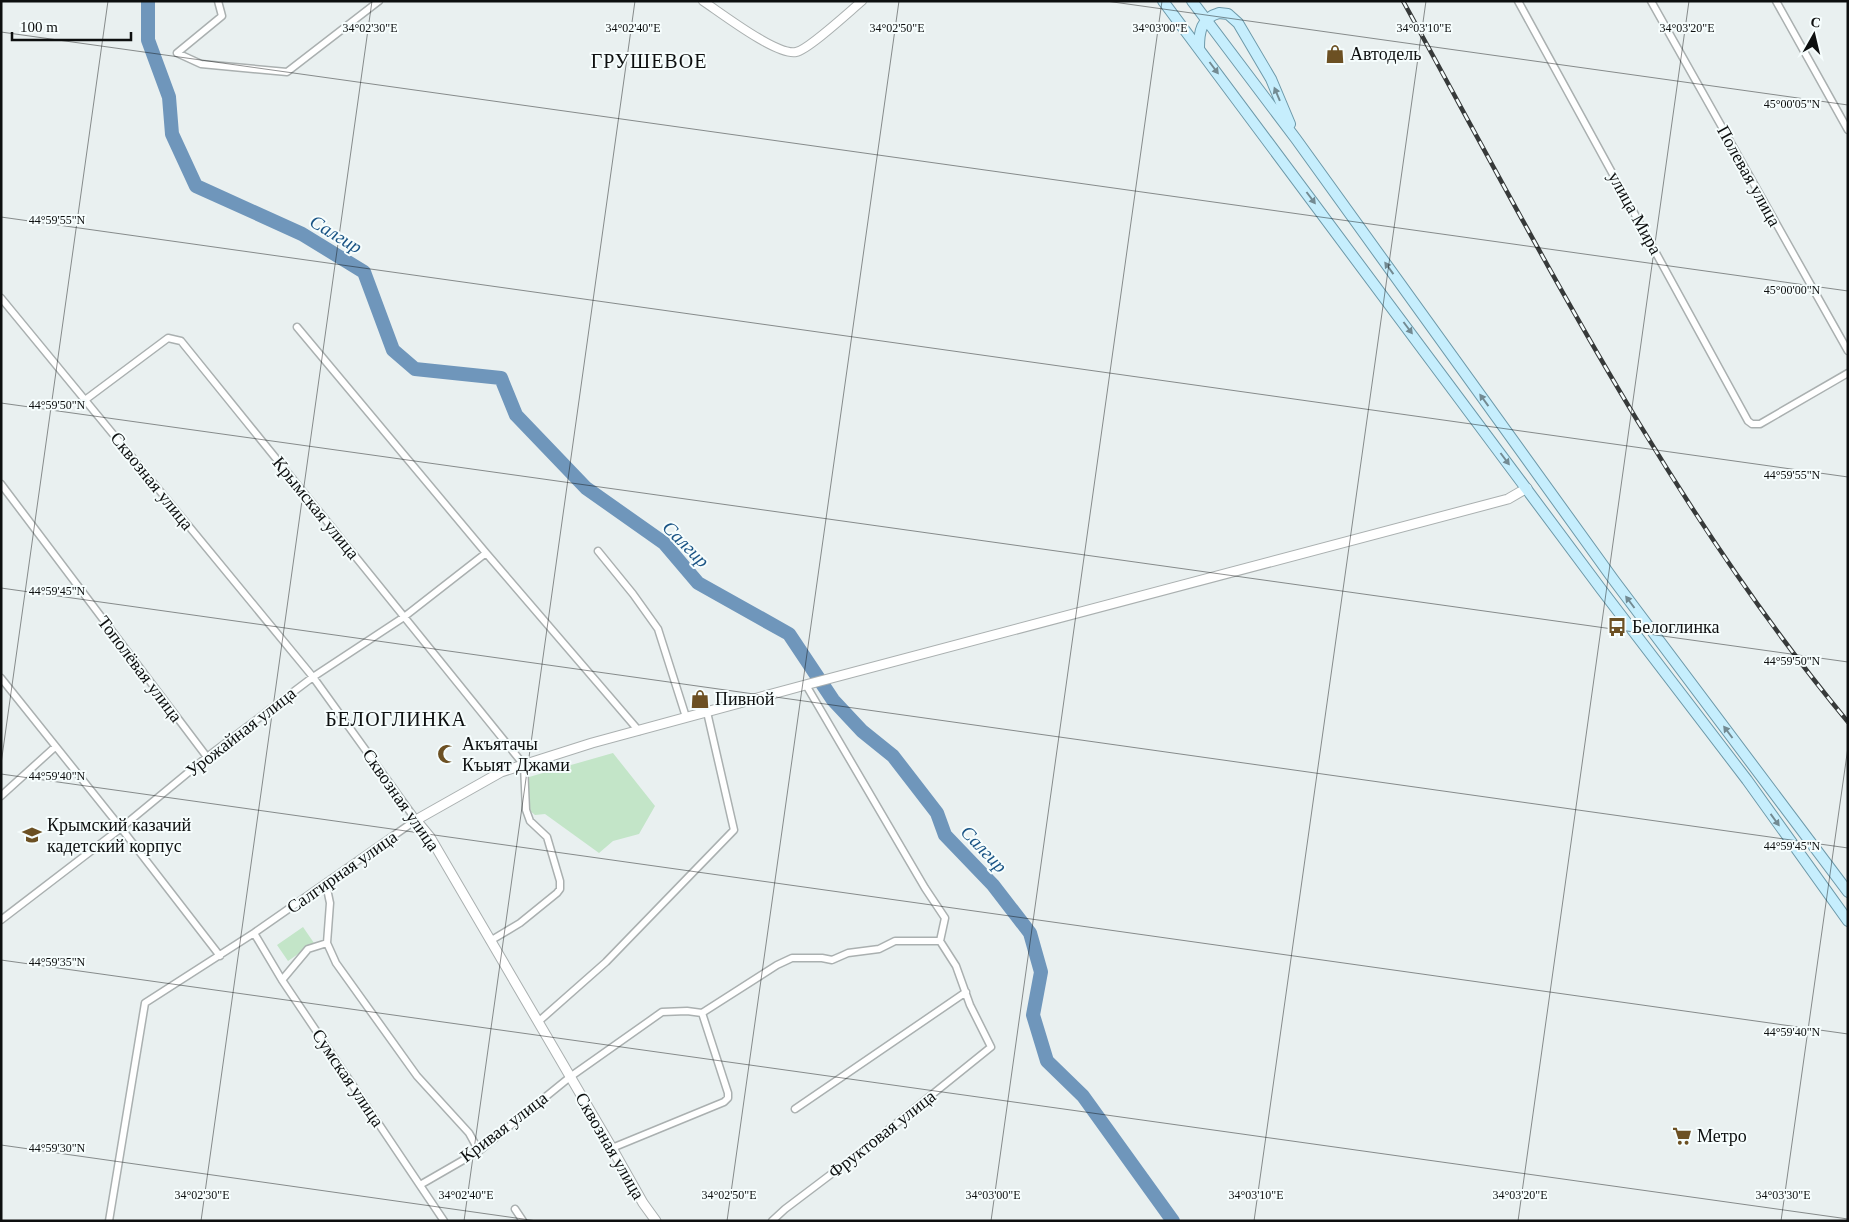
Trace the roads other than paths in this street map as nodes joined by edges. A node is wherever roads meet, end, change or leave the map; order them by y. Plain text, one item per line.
1 (218, 1) edge
2 (380, 1) edge
3 (703, 1) edge
4 (862, 1) edge
5 (1163, 1) edge
6 (1192, 1) edge
7 (1518, 1) edge
8 (1651, 1) edge
9 (1776, 1) edge
10 (1209, 17) junction
11 (1199, 48) junction
12 (1848, 130) edge
13 (1296, 138) junction
14 (1, 298) edge
15 (297, 327) dead end
16 (1848, 351) edge
17 (1848, 373) edge
18 (85, 400) junction
19 (1, 484) edge
20 (1527, 488) junction
21 (598, 551) dead end
22 (486, 553) junction
23 (404, 617) junction
24 (313, 677) junction
25 (1, 678) edge
26 (807, 684) junction
27 (707, 712) junction
28 (686, 717) junction
29 (639, 731) junction
30 (55, 747) junction
31 (207, 757) junction
32 (524, 765) junction
33 (1, 796) edge
34 (416, 820) junction
35 (121, 828) junction
36 (326, 884) junction
37 (1848, 892) edge
38 (1, 920) edge
39 (1848, 921) edge
40 (254, 933) junction
41 (490, 941) junction
42 (940, 941) junction
43 (326, 943) junction
44 (220, 956) junction
45 (282, 980) junction
46 (966, 992) junction
47 (702, 1013) junction
48 (538, 1022) junction
49 (570, 1076) junction
50 (795, 1109) dead end
51 (612, 1148) junction
52 (479, 1151) junction
53 (420, 1185) junction
54 (515, 1209) dead end
55 (109, 1221) edge
56 (444, 1221) edge
57 (523, 1221) edge
58 (656, 1221) edge
59 (772, 1221) edge

1 - 2 street
3 - 4 street
5 - 11 main road
6 - 10 main road
7 - 17 street, улица Мира
8 - 16 street, Полевая улица
9 - 12 street
10 - 11 main road
10 - 13 main road
13 -> 10 main road
11 -> 20 main road
37 -> 13 main road
14 - 18 street, Сквозная улица
15 - 22 street
18 - 23 street, Крымская улица
18 - 24 street, Сквозная улица
19 - 31 street, Тополёвая улица
20 - 26 main road, Салгирная улица
20 -> 39 main road
21 - 28 street
22 - 23 street, Урожайная улица
22 - 29 street
23 - 24 street, Урожайная улица
23 - 32 street, Крымская улица
24 - 31 street, Урожайная улица
24 - 34 street, Сквозная улица
25 - 30 street
26 - 27 main road, Салгирная улица
26 - 42 street
27 - 28 main road, Салгирная улица
27 - 48 street
28 - 29 main road, Салгирная улица
29 - 32 main road, Салгирная улица
30 - 33 street
30 - 35 street
31 - 35 street, Урожайная улица
32 - 34 main road, Салгирная улица
32 - 41 street
34 - 36 street, Салгирная улица
34 - 41 main road, Сквозная улица
35 - 38 street, Урожайная улица
35 - 44 street
36 - 40 street, Салгирная улица
36 - 43 street
40 - 44 street, Салгирная улица
40 - 45 street, Сумская улица
41 - 48 main road, Сквозная улица
42 - 46 street
42 - 47 street
43 - 45 street
43 - 52 street
44 - 55 street, Салгирная улица
45 - 53 street, Сумская улица
46 - 50 street
46 - 59 street, Фруктовая улица
47 - 49 street, Кривая улица
47 - 51 street
48 - 49 main road, Сквозная улица
49 - 51 main road, Сквозная улица
49 - 52 street, Кривая улица
51 - 58 main road, Сквозная улица
52 - 53 street, Кривая улица
53 - 56 street, Сумская улица
54 - 57 street

